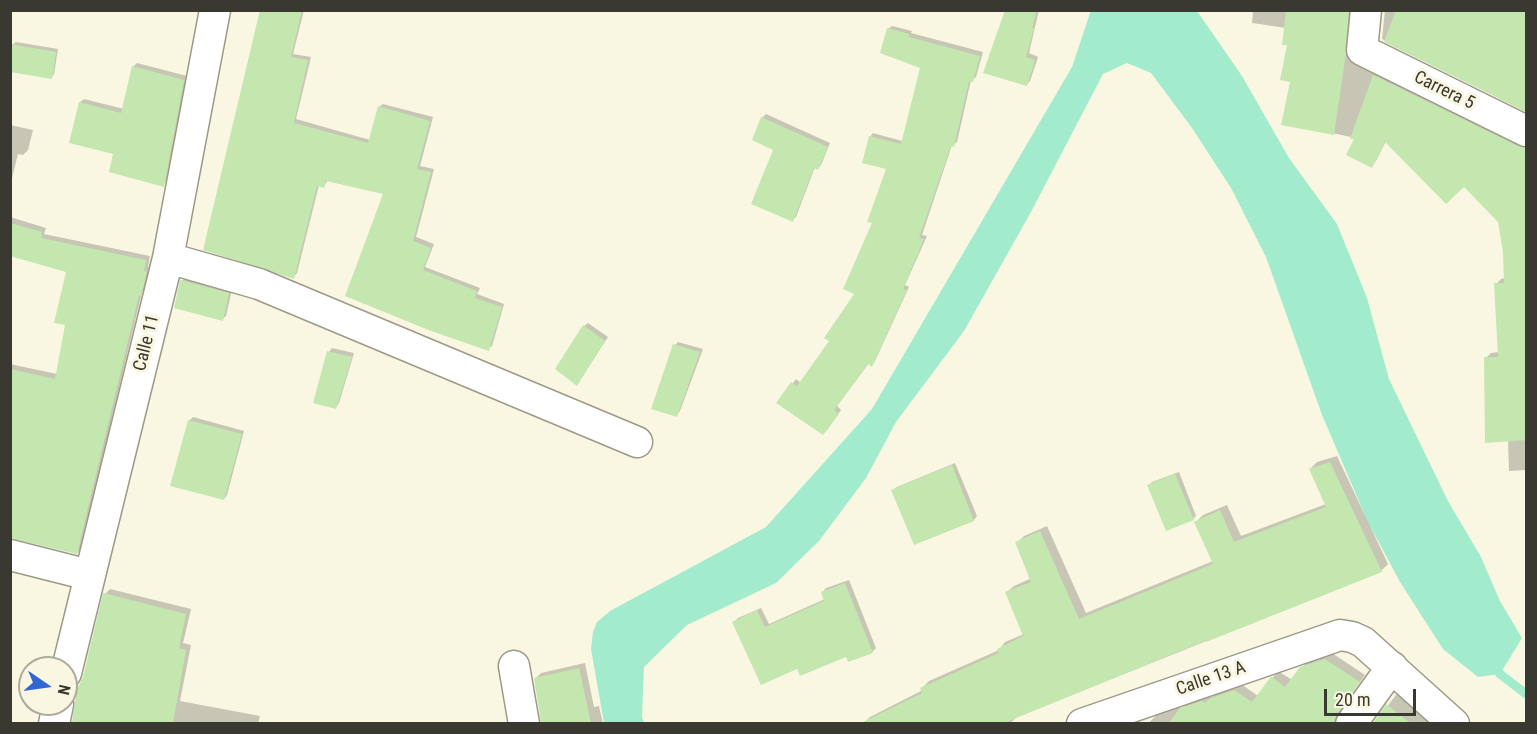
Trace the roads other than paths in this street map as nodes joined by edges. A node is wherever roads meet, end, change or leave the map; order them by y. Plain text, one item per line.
1 (215, 10) edge
2 (1366, 10) edge
3 (1527, 131) edge
4 (168, 258) junction
5 (637, 442) dead end
6 (10, 555) edge
7 (89, 575) junction
8 (70, 656) edge
9 (514, 666) dead end
10 (1392, 667) junction
11 (524, 723) edge
12 (1082, 723) edge
13 (1351, 723) edge
14 (1454, 723) edge

1 - 4 street, Calle 11
2 - 3 street, Carrera 5
4 - 5 street
4 - 7 street, Calle 11
6 - 7 street
7 - 8 street, Calle 11
9 - 11 street
10 - 12 street, Calle 13 A
10 - 13 street
10 - 14 street

